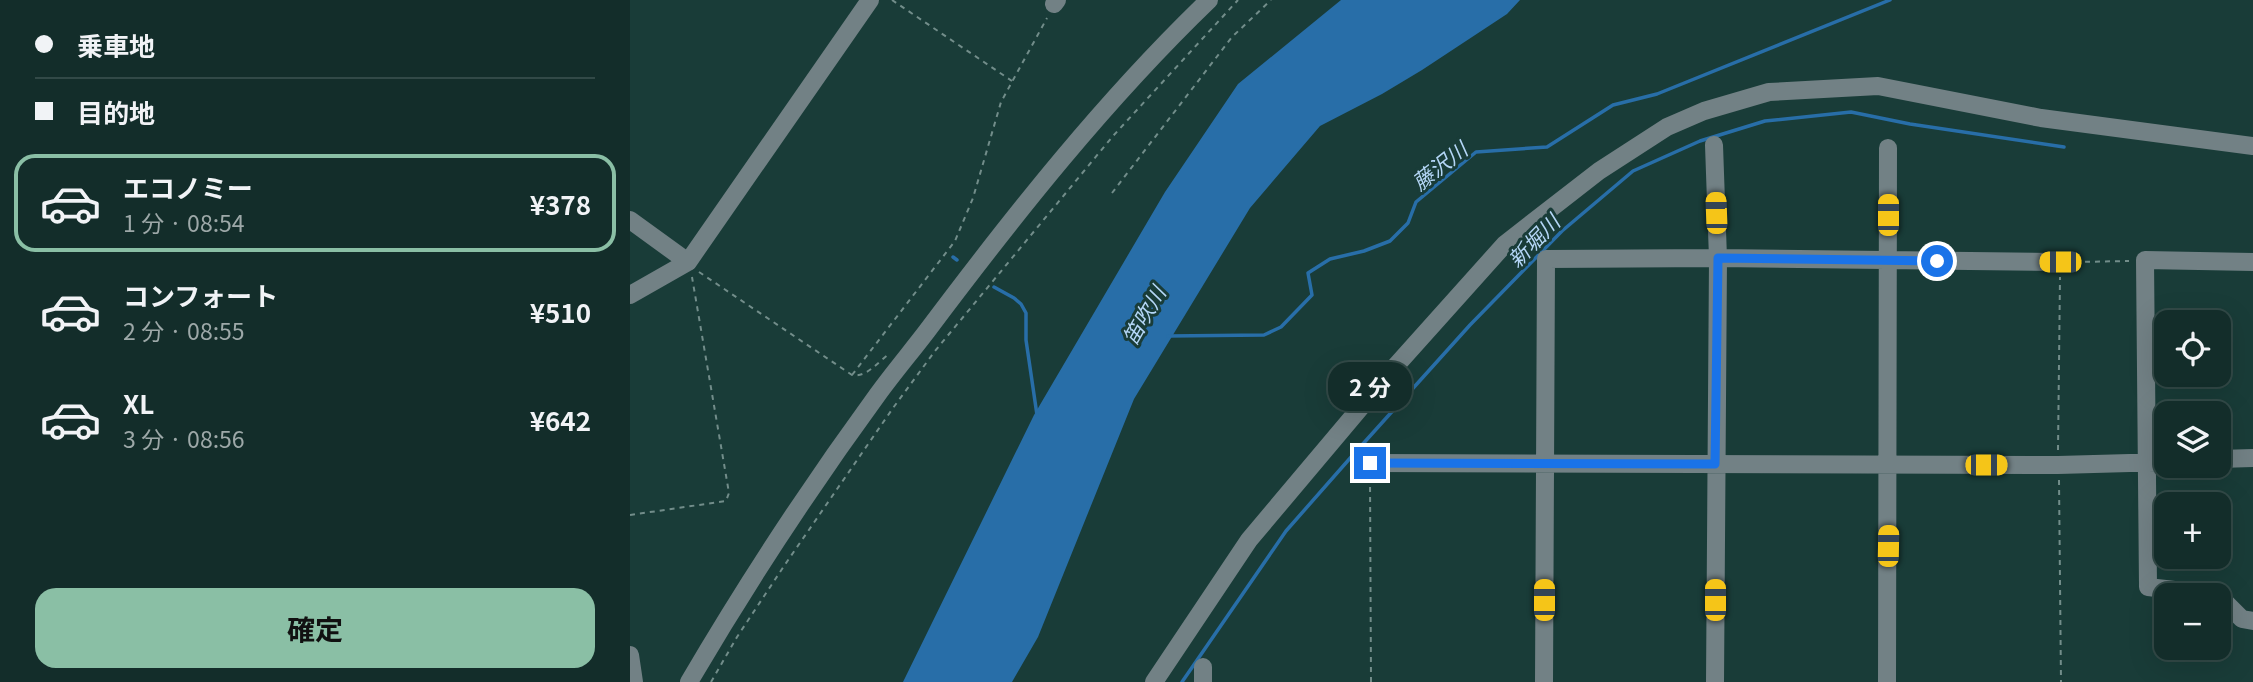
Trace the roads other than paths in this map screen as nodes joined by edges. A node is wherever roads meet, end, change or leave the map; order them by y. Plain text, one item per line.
1 (870, 0) edge
2 (1209, 0) edge
3 (1714, 145) dead end
4 (2253, 146) edge
5 (1888, 148) dead end
6 (630, 220) edge
7 (1718, 258) junction
8 (1888, 261) junction
9 (2060, 262) road end
10 (2253, 262) edge
11 (689, 263) junction
12 (630, 295) edge
13 (2253, 458) edge
14 (2231, 459) edge
15 (1370, 463) road end
16 (2146, 463) junction
17 (2154, 463) edge
18 (1544, 464) junction
19 (1715, 464) junction
20 (1889, 464) junction
21 (2154, 588) edge
22 (2231, 608) edge
23 (2253, 621) edge
24 (630, 655) edge
25 (634, 682) edge
26 (689, 682) edge
27 (1154, 682) edge
28 (1544, 682) edge
29 (1715, 682) edge
30 (1887, 682) edge

1 - 11 street
2 - 26 street
3 - 7 street
4 - 27 street
5 - 8 street
6 - 11 street
7 - 8 street
7 - 18 street
7 - 19 street
8 - 9 street
8 - 20 street
10 - 16 street
11 - 12 street
13 - 14 street
15 - 18 street
16 - 17 street
16 - 20 street
16 - 21 street
18 - 19 street
18 - 28 street
19 - 20 street
19 - 29 street
20 - 30 street
22 - 23 street
24 - 25 street

